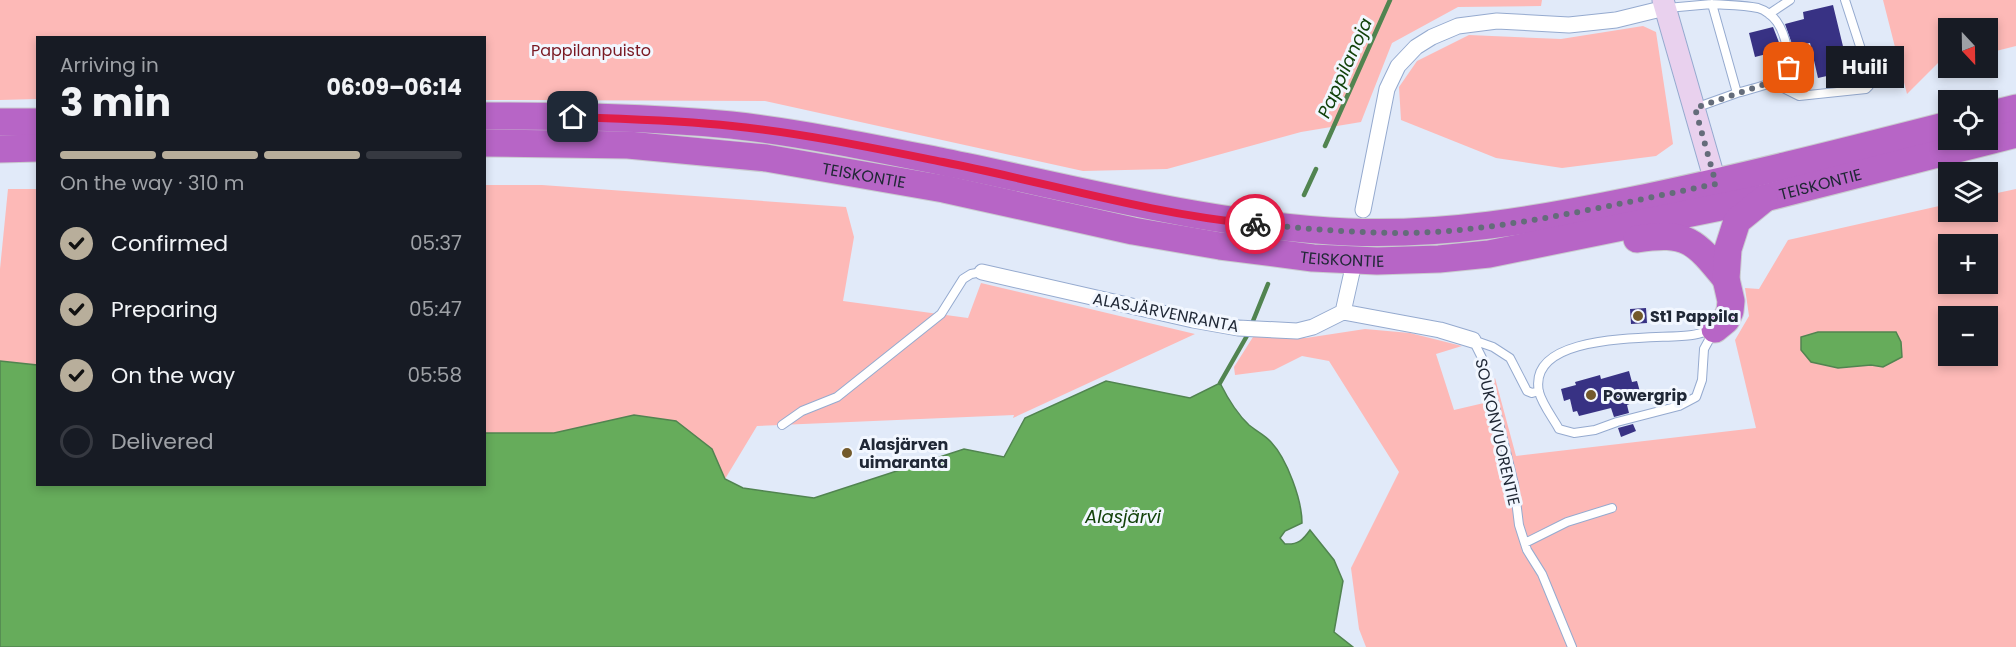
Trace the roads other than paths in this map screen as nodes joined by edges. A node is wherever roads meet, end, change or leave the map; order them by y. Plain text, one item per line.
1 (1790, 0) edge
2 (1845, 0) edge
3 (1664, 4) edge
4 (1712, 4) junction
5 (1769, 14) junction
6 (1771, 82) junction
7 (1737, 93) junction
8 (1695, 108) junction
9 (2016, 108) edge
10 (1998, 112) edge
11 (486, 117) edge
12 (0, 122) edge
13 (36, 122) edge
14 (1938, 128) edge
15 (2016, 134) edge
16 (486, 143) edge
17 (36, 148) edge
18 (0, 149) edge
19 (1719, 196) junction
20 (1765, 198) junction
21 (1363, 210) dead end
22 (1489, 254) junction
23 (982, 272) joint
24 (1352, 272) dead end
25 (1726, 279) junction
26 (1343, 312) junction
27 (1714, 329) junction
28 (1473, 340) junction
29 (1539, 391) junction
30 (782, 425) dead end
31 (1612, 508) dead end
32 (1525, 543) junction
33 (1572, 647) edge

1 - 5 lane
2 - 6 lane
3 - 4 lane
3 - 8 street
3 - 21 street
4 - 5 lane
4 - 7 lane
5 - 6 lane
6 - 7 lane
7 - 8 lane
8 - 19 street
9 - 10 highway
11 - 19 highway, TEISKONTIE
12 - 13 highway
14 - 19 highway, TEISKONTIE
15 - 20 highway, TEISKONTIE
16 - 22 highway, TEISKONTIE
17 - 18 highway
19 - 20 highway, TEISKONTIE
19 - 22 highway, TEISKONTIE
20 - 25 highway
22 - 25 highway
23 - 26 street, ALASJÄRVENRANTA
23 - 30 lane
24 - 26 street
25 - 27 highway
26 - 28 street, SOUKONVUORENTIE
27 - 29 lane
27 - 29 lane
28 - 29 lane
28 - 32 lane, SOUKONVUORENTIE
31 - 32 lane
32 - 33 lane, SOUKONVUORENTIE

